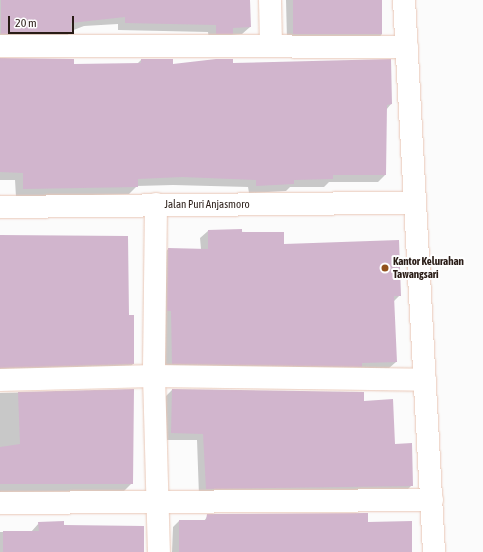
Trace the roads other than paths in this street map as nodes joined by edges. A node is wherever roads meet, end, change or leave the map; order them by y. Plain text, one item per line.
1 (270, 0) edge
2 (404, 0) edge
3 (271, 45) junction
4 (0, 46) edge
5 (407, 47) junction
6 (415, 203) junction
7 (156, 204) junction
8 (0, 207) edge
9 (154, 376) junction
10 (0, 380) edge
11 (425, 380) junction
12 (432, 500) junction
13 (160, 501) junction
14 (0, 503) edge
15 (159, 552) edge
16 (434, 552) edge

1 - 3 street
2 - 5 street
3 - 4 street
3 - 5 street
5 - 6 street
6 - 7 street, Jalan Puri Anjasmoro
6 - 11 street
7 - 8 street, Jalan Puri Anjasmoro
7 - 9 street
9 - 10 street
9 - 11 street
9 - 13 street
11 - 12 street
12 - 13 street
12 - 16 street
13 - 14 street
13 - 15 street

